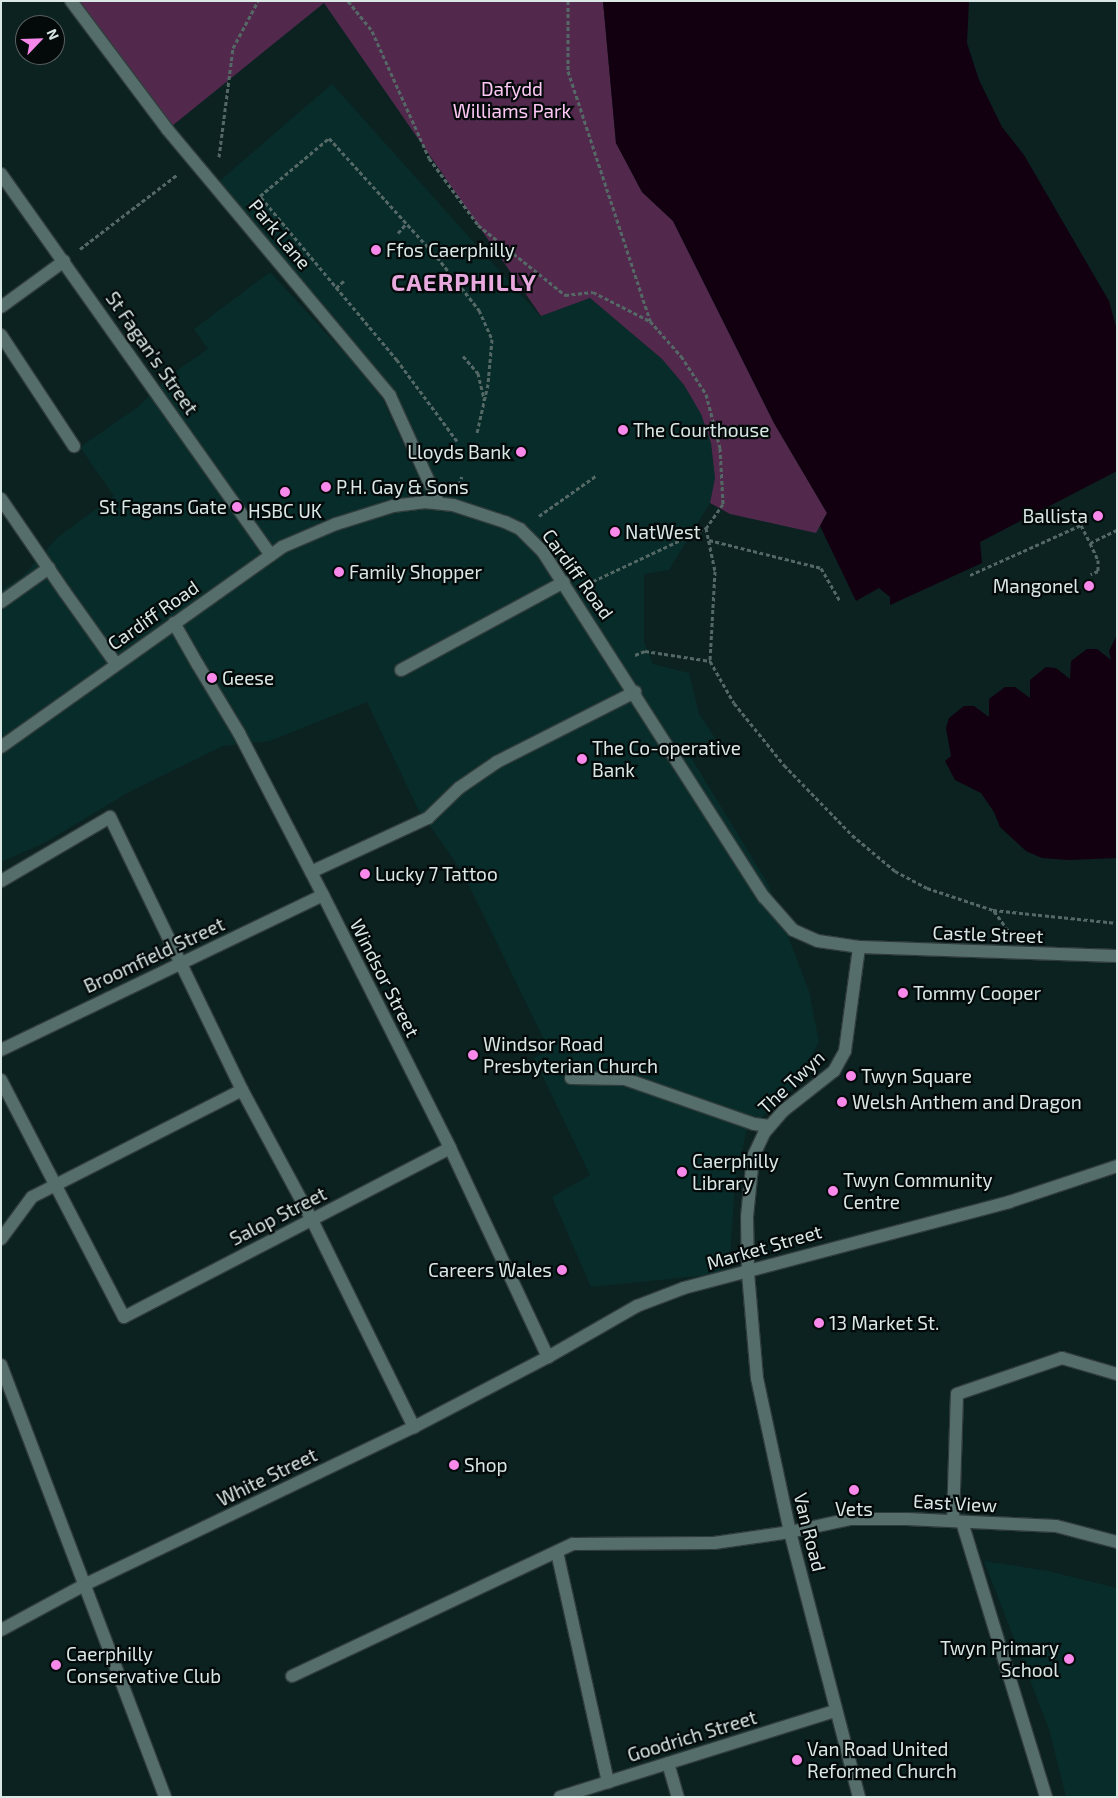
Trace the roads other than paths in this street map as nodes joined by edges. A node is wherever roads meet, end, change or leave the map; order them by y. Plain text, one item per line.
1 (71, 1) edge
2 (1, 174) edge
3 (64, 261) junction
4 (1, 307) edge
5 (1, 335) edge
6 (74, 446) dead end
7 (1, 499) edge
8 (438, 502) junction
9 (271, 555) junction
10 (49, 568) junction
11 (568, 587) junction
12 (1, 602) edge
13 (174, 623) junction
14 (116, 664) junction
15 (401, 670) dead end
16 (635, 692) junction
17 (1, 747) edge
18 (311, 872) junction
19 (1, 881) edge
20 (323, 896) junction
21 (859, 947) junction
22 (1117, 956) edge
23 (180, 964) junction
24 (1, 1050) edge
25 (571, 1078) dead end
26 (1, 1080) edge
27 (242, 1090) junction
28 (770, 1126) junction
29 (450, 1148) junction
30 (1117, 1166) edge
31 (56, 1184) junction
32 (312, 1220) junction
33 (1, 1239) edge
34 (748, 1272) junction
35 (548, 1358) junction
36 (1, 1365) edge
37 (1117, 1374) edge
38 (414, 1427) junction
39 (958, 1522) junction
40 (790, 1532) junction
41 (1117, 1542) edge
42 (557, 1552) junction
43 (86, 1584) junction
44 (1, 1630) edge
45 (292, 1676) dead end
46 (834, 1711) junction
47 (668, 1762) junction
48 (608, 1782) junction
49 (165, 1797) edge
50 (560, 1797) edge
51 (678, 1797) edge
52 (859, 1797) edge
53 (1046, 1797) edge

1 - 8 street, Park Lane
2 - 3 street, St Fagan's Street
3 - 4 street
3 - 9 street, St Fagan's Street
5 - 6 street
7 - 10 street
8 - 9 street, Cardiff Road
8 - 11 street, Cardiff Road
9 - 13 street, Cardiff Road
10 - 12 street
10 - 14 street
11 - 15 street
11 - 16 street, Cardiff Road
13 - 14 street, Cardiff Road
13 - 18 street, Windsor Street
14 - 17 street, Cardiff Road
16 - 18 street
16 - 21 street, Cardiff Road
18 - 20 street, Windsor Street
19 - 23 street
20 - 23 street, Broomfield Street
20 - 29 street, Windsor Street
21 - 22 street, Castle Street
21 - 28 street, The Twyn
23 - 24 street, Broomfield Street
23 - 27 street
25 - 28 street
26 - 31 street
27 - 31 street
27 - 32 street
28 - 34 street, The Twyn
29 - 32 street, Salop Street
29 - 35 street, Windsor Street
30 - 34 street, Market Street
31 - 32 street, Salop Street
31 - 33 street
32 - 38 street
34 - 35 street, Market Street
34 - 40 street, Van Road
35 - 38 street, White Street
36 - 43 street
37 - 39 street
38 - 43 street, White Street
39 - 40 street, East View
39 - 41 street, East View
39 - 53 street
40 - 42 street, East View
40 - 46 street, Van Road
42 - 45 street, East View
42 - 48 street
43 - 44 street, White Street
43 - 49 street
46 - 47 street, Goodrich Street
46 - 52 street, Van Road
47 - 48 street, Goodrich Street
47 - 51 street
48 - 50 street, Goodrich Street

